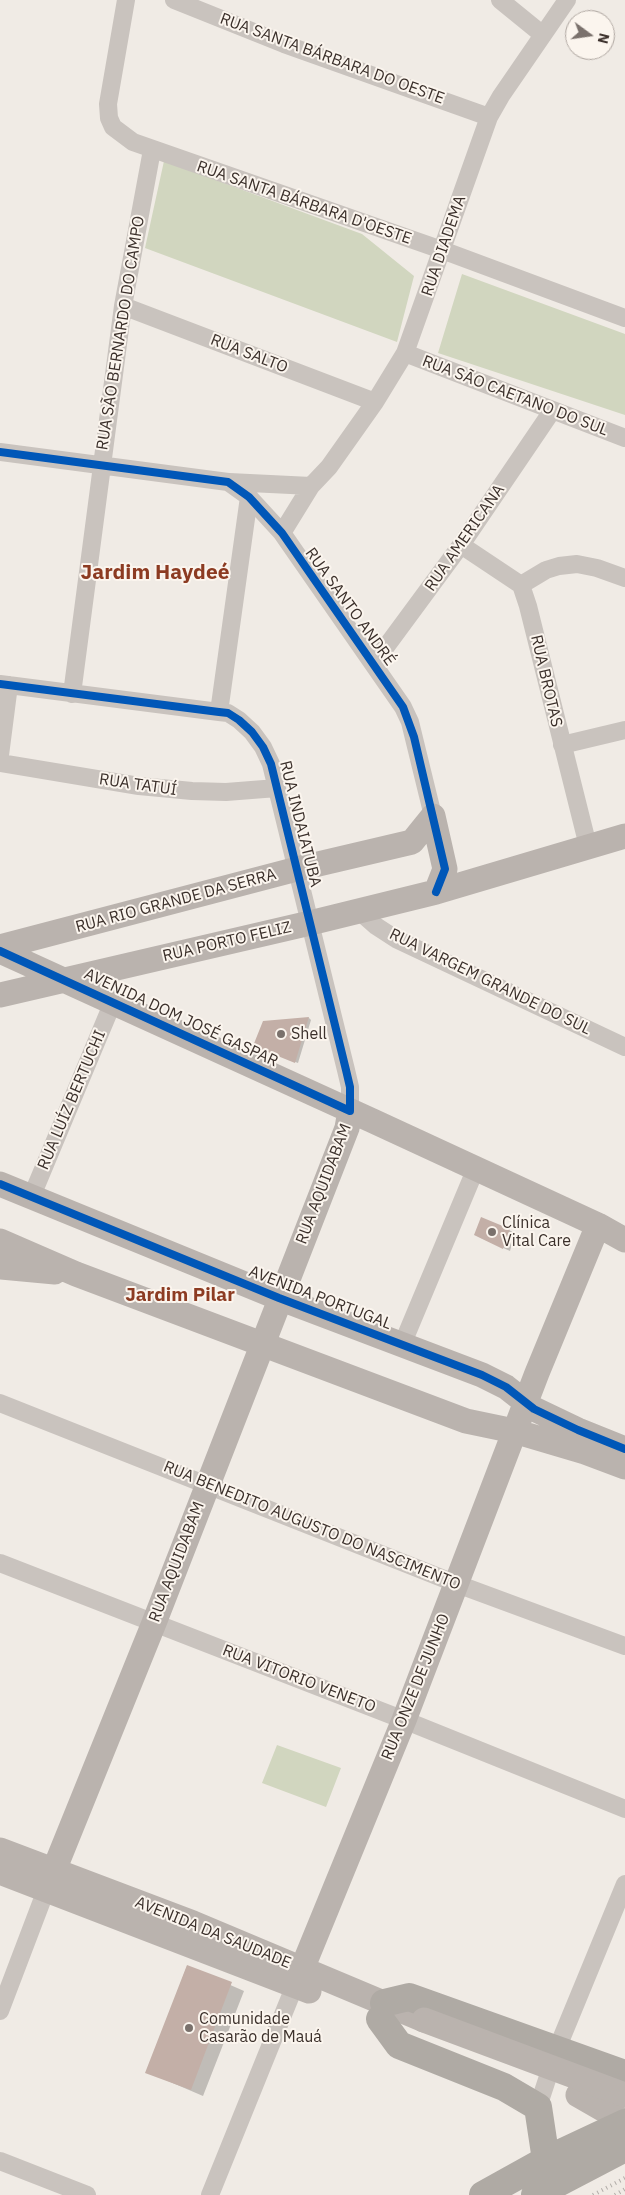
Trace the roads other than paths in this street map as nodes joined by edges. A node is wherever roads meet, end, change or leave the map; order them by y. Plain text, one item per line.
1 (126, 0) edge
2 (174, 0) edge
3 (500, 0) edge
4 (567, 0) edge
5 (543, 35) junction
6 (489, 117) junction
7 (152, 150) junction
8 (442, 250) junction
9 (123, 306) junction
10 (625, 318) edge
11 (405, 353) junction
12 (375, 402) junction
13 (552, 411) junction
14 (625, 438) edge
15 (0, 452) edge
16 (100, 467) junction
17 (228, 482) junction
18 (311, 486) junction
19 (249, 497) junction
20 (282, 533) junction
21 (461, 545) junction
22 (625, 578) edge
23 (521, 585) junction
24 (374, 663) junction
25 (5, 684) edge
26 (72, 694) junction
27 (219, 712) junction
28 (625, 730) edge
29 (562, 745) junction
30 (0, 755) edge
31 (0, 763) edge
32 (277, 788) junction
33 (433, 816) junction
34 (625, 836) edge
35 (412, 842) junction
36 (588, 846) junction
37 (297, 869) junction
38 (441, 873) junction
39 (359, 911) junction
40 (310, 923) junction
41 (0, 947) edge
42 (0, 951) edge
43 (65, 980) junction
44 (0, 995) edge
45 (113, 1002) junction
46 (625, 1047) edge
47 (350, 1111) junction
48 (476, 1168) junction
49 (0, 1184) edge
50 (31, 1198) junction
51 (598, 1225) junction
52 (625, 1232) edge
53 (625, 1240) edge
54 (2, 1245) edge
55 (0, 1267) edge
56 (76, 1274) junction
57 (279, 1298) junction
58 (260, 1345) junction
59 (402, 1345) junction
60 (0, 1403) edge
61 (525, 1403) junction
62 (514, 1430) junction
63 (625, 1449) edge
64 (625, 1467) edge
65 (207, 1484) junction
66 (0, 1563) edge
67 (457, 1584) junction
68 (154, 1623) junction
69 (625, 1646) edge
70 (404, 1720) junction
71 (625, 1809) edge
72 (0, 1850) edge
73 (0, 1872) edge
74 (50, 1881) junction
75 (625, 1884) edge
76 (298, 1977) junction
77 (0, 2011) edge
78 (382, 2011) junction
79 (422, 2028) junction
80 (557, 2049) junction
81 (625, 2074) edge
82 (578, 2095) junction
83 (625, 2095) edge
84 (538, 2106) junction
85 (625, 2112) edge
86 (625, 2123) edge
87 (625, 2148) edge
88 (546, 2160) junction
89 (0, 2161) edge
90 (87, 2195) edge
91 (210, 2195) edge
92 (483, 2195) edge
93 (535, 2195) edge

1 - 7 street, RUA SANTA BÁRBARA D'OESTE
2 - 6 street, RUA SANTA BÁRBARA DO OESTE
3 - 5 street
4 - 5 street, RUA DIADEMA
5 - 6 street, RUA DIADEMA
6 - 8 street, RUA DIADEMA
7 - 8 street, RUA SANTA BÁRBARA D'OESTE
7 - 9 street, RUA SÃO BERNARDO DO CAMPO
8 - 10 street, RUA SANTA BÁRBARA D'OESTE
8 - 11 street, RUA DIADEMA
9 - 12 street, RUA SALTO
9 - 16 street, RUA SÃO BERNARDO DO CAMPO
11 - 12 street, RUA DIADEMA
11 - 13 street, RUA SÃO CAETANO DO SUL
12 - 18 street, RUA DIADEMA
13 - 14 street, RUA SÃO CAETANO DO SUL
13 - 21 street, RUA AMERICANA
15 - 16 street, RUA SANTO ANDRÉ
16 - 17 street, RUA SANTO ANDRÉ
16 - 26 street, RUA SÃO BERNARDO DO CAMPO
17 - 18 street
17 - 19 street, RUA SANTO ANDRÉ
18 - 20 street, RUA DIADEMA
19 - 20 street, RUA SANTO ANDRÉ
19 - 27 street
20 - 24 street, RUA SANTO ANDRÉ
21 - 23 street
21 - 24 street, RUA AMERICANA
22 - 23 street
23 - 29 street, RUA BROTAS
24 - 33 street, RUA SANTO ANDRÉ
25 - 26 street, RUA INDAIATUBA
25 - 30 street
26 - 27 street, RUA INDAIATUBA
27 - 32 street, RUA INDAIATUBA
28 - 29 street
29 - 36 street, RUA BROTAS
31 - 32 street, RUA TATUÍ
32 - 37 street, RUA INDAIATUBA
33 - 35 street
33 - 38 street, RUA SANTO ANDRÉ
34 - 36 street, RUA PORTO FELIZ
35 - 37 street, RUA RIO GRANDE DA SERRA
35 - 38 street
36 - 38 street, RUA PORTO FELIZ
37 - 40 street, RUA INDAIATUBA
37 - 41 street, RUA RIO GRANDE DA SERRA
38 - 39 street, RUA PORTO FELIZ
39 - 40 street, RUA PORTO FELIZ
39 - 46 street, RUA VARGEM GRANDE DO SUL
40 - 43 street, RUA PORTO FELIZ
40 - 47 street, RUA INDAIATUBA
42 - 43 street, AVENIDA DOM JOSÉ GASPAR
43 - 44 street, RUA PORTO FELIZ
43 - 45 street, AVENIDA DOM JOSÉ GASPAR
45 - 47 street, AVENIDA DOM JOSÉ GASPAR
45 - 50 street, RUA LUÍZ BERTUCHI
47 - 48 street, AVENIDA DOM JOSÉ GASPAR
47 - 57 street, RUA AQUIDABAM
48 - 51 street, AVENIDA DOM JOSÉ GASPAR
48 - 59 street
49 - 50 street, AVENIDA PORTUGAL
50 - 57 street, AVENIDA PORTUGAL
51 - 52 street
51 - 53 street
51 - 61 street, RUA ONZE DE JUNHO
54 - 56 street
55 - 56 street
56 - 58 street
57 - 58 street, RUA AQUIDABAM
57 - 59 street, AVENIDA PORTUGAL
58 - 62 street
58 - 65 street, RUA AQUIDABAM
59 - 61 street, AVENIDA PORTUGAL
60 - 65 street, RUA BENEDITO AUGUSTO DO NASCIMENTO
61 - 62 street, RUA ONZE DE JUNHO
61 - 63 street, AVENIDA PORTUGAL
62 - 64 street
62 - 67 street, RUA ONZE DE JUNHO
65 - 67 street, RUA BENEDITO AUGUSTO DO NASCIMENTO
65 - 68 street, RUA AQUIDABAM
66 - 68 street, RUA VITORIO VENETO
67 - 69 street, RUA BENEDITO AUGUSTO DO NASCIMENTO
67 - 70 street, RUA ONZE DE JUNHO
68 - 70 street, RUA VITORIO VENETO
68 - 74 street, RUA AQUIDABAM
70 - 71 street, RUA VITORIO VENETO
70 - 76 street, RUA ONZE DE JUNHO
72 - 74 street, AVENIDA DA SAUDADE
73 - 74 street, AVENIDA DA SAUDADE
74 - 76 street, AVENIDA DA SAUDADE
74 - 77 street, RUA AQUIDABAM
75 - 80 street
76 - 78 street, AVENIDA DA SAUDADE
76 - 91 street, RUA ONZE DE JUNHO
78 - 79 street, AVENIDA DA SAUDADE
78 - 80 highway
78 - 84 highway
79 - 82 street
79 - 83 street, bridge
80 - 81 highway
80 - 84 street
82 - 85 street
82 - 86 street
84 - 88 highway
86 - 88 highway
87 - 93 highway
88 - 92 highway
89 - 90 street

